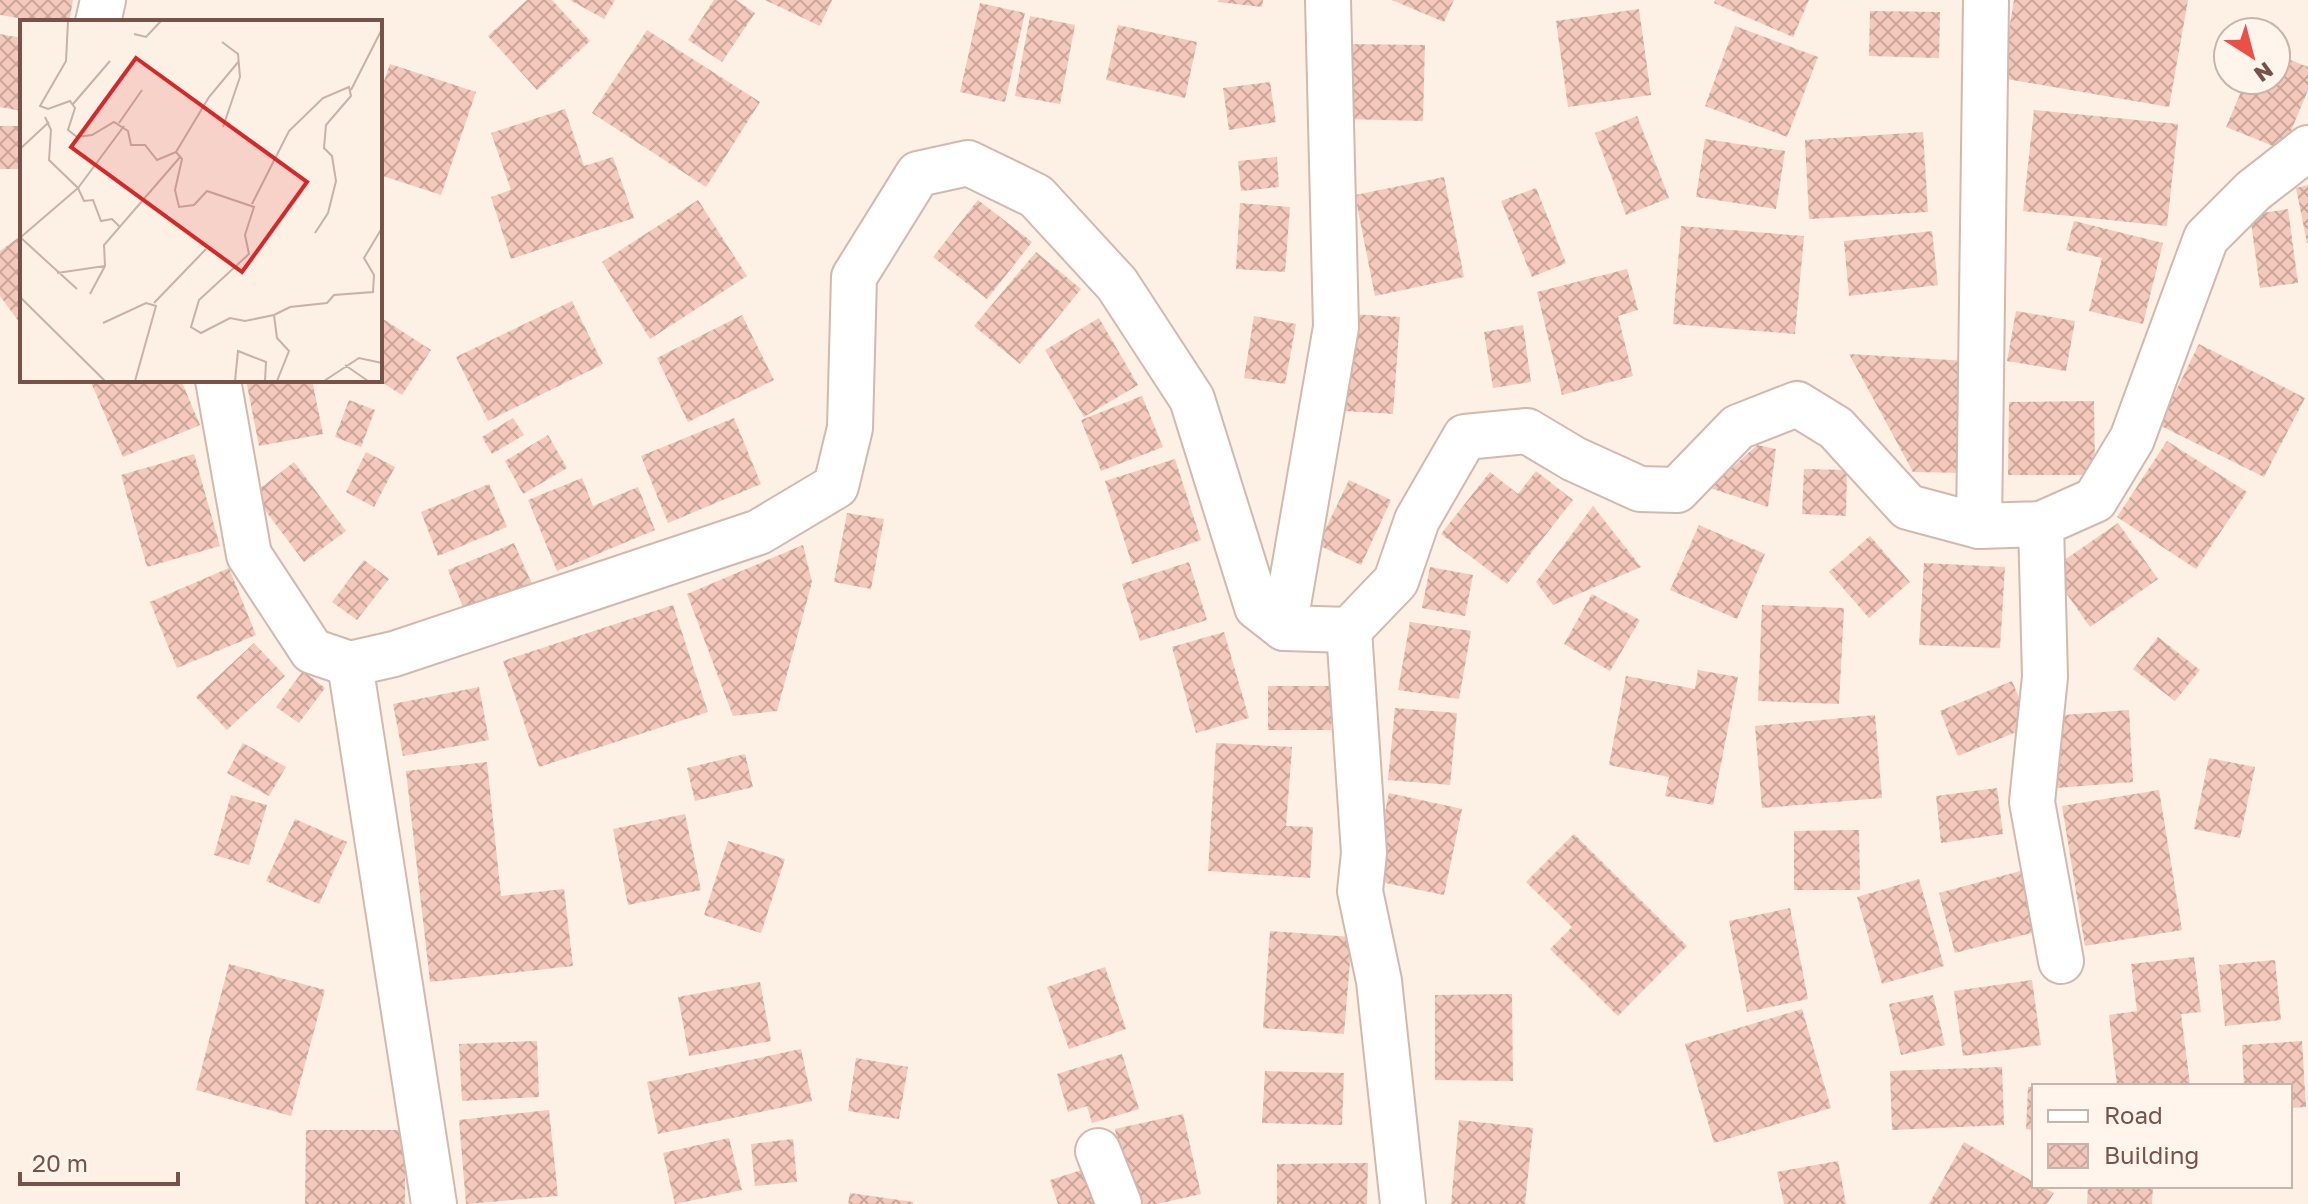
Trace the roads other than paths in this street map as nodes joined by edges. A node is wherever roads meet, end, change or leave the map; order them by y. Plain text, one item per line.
1 (103, 0) edge
2 (1328, 0) edge
3 (1986, 0) edge
4 (98, 20) edge
5 (2308, 148) edge
6 (218, 382) edge
7 (2041, 524) junction
8 (1979, 526) junction
9 (1284, 628) junction
10 (1349, 630) junction
11 (350, 664) junction
12 (2061, 961) dead end
13 (1098, 1151) dead end
14 (434, 1204) edge
15 (1119, 1204) edge
16 (1403, 1204) edge

1 - 4 street
2 - 9 street
3 - 8 street
5 - 7 street
6 - 11 street
7 - 8 street
7 - 12 street
8 - 10 street
9 - 10 street
9 - 11 street
10 - 16 street
11 - 14 street
13 - 15 street

